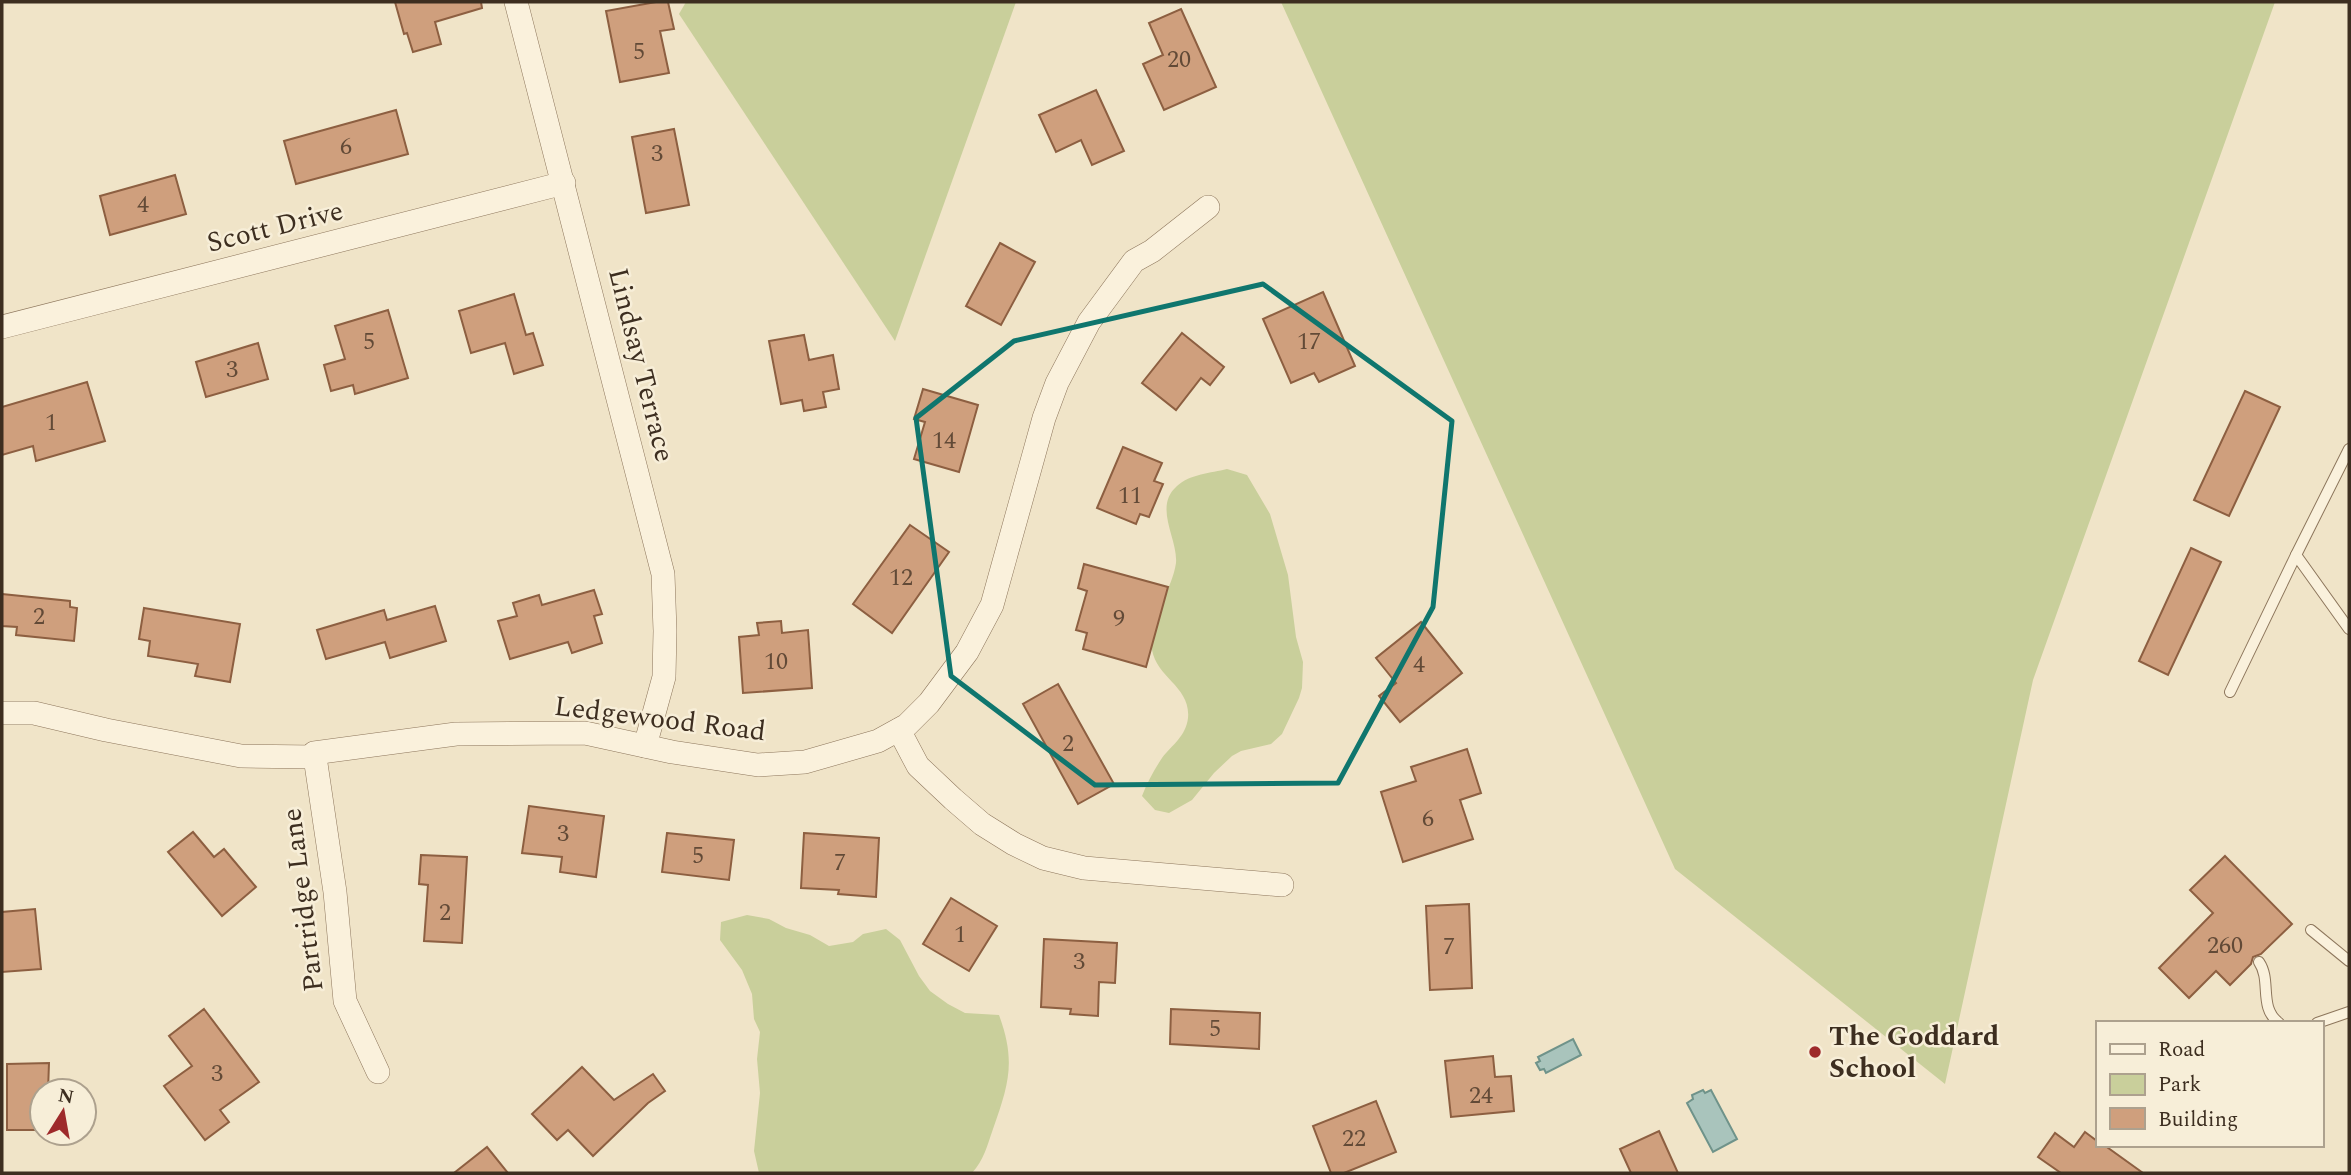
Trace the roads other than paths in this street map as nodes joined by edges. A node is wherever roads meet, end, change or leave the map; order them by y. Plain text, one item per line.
1 (516, 2) edge
2 (564, 183) junction
3 (1208, 206) dead end
4 (2, 327) edge
5 (2349, 449) edge
6 (2296, 555) junction
7 (2349, 629) edge
8 (2230, 692) dead end
9 (2, 713) edge
10 (899, 730) junction
11 (645, 746) junction
12 (315, 757) junction
13 (1282, 885) dead end
14 (2311, 930) dead end
15 (2349, 961) edge
16 (2259, 962) dead end
17 (2349, 1012) edge
18 (2277, 1021) edge
19 (2323, 1021) edge
20 (378, 1072) dead end

1 - 2 street, Lindsay Terrace
2 - 4 street, Scott Drive
2 - 11 street, Lindsay Terrace
3 - 10 street, Ledgewood Road
5 - 6 lane
6 - 7 lane
6 - 8 lane
9 - 12 street, Ledgewood Road
10 - 11 street, Ledgewood Road
10 - 13 street
11 - 12 street, Ledgewood Road
12 - 20 street, Partridge Lane
14 - 15 lane
16 - 18 lane
17 - 19 lane

